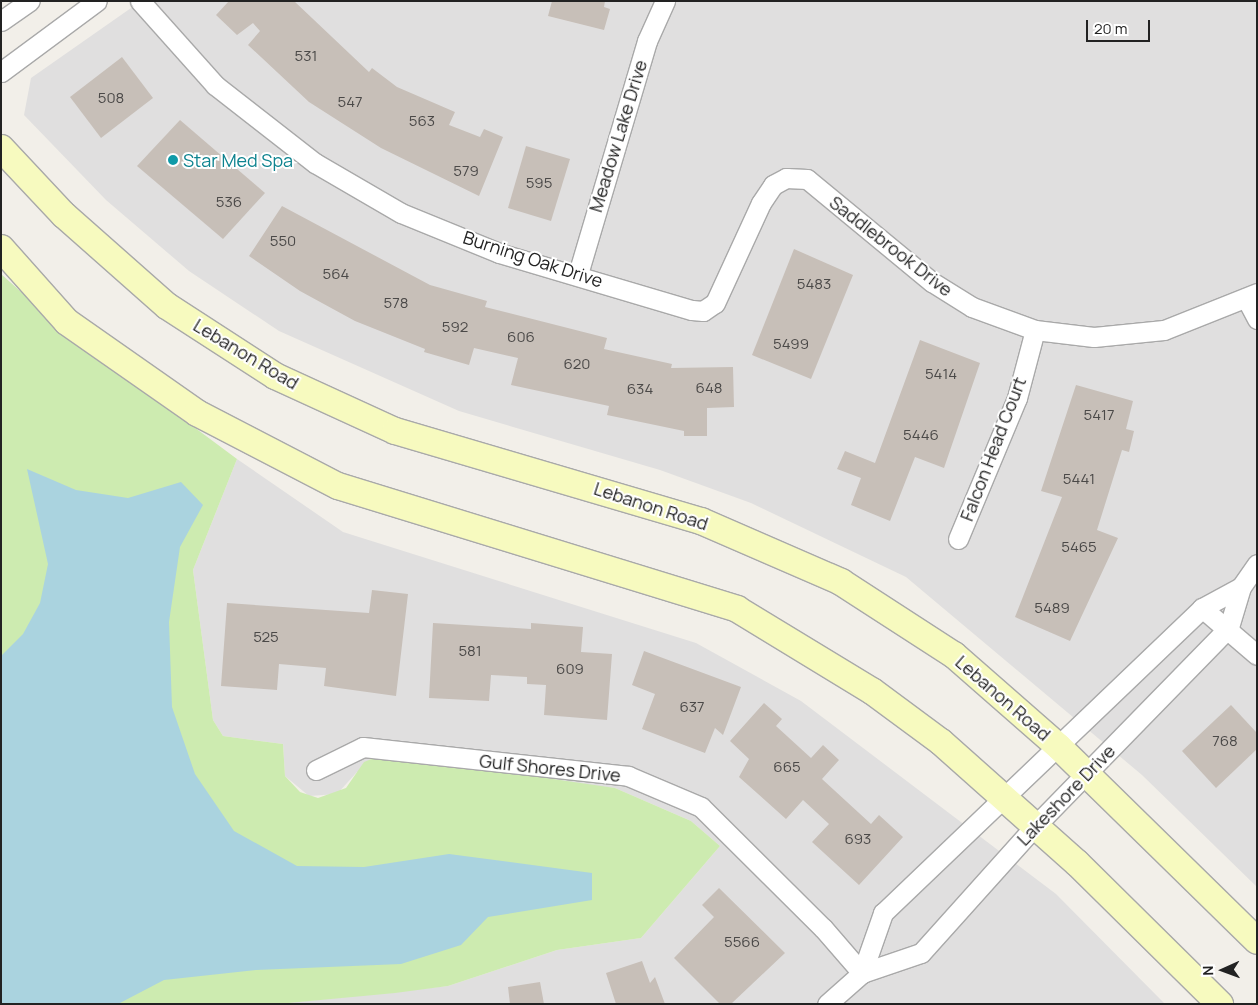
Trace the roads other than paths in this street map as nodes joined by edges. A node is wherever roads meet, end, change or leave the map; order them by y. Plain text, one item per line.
1 (30, 1) edge
2 (97, 1) edge
3 (140, 1) edge
4 (665, 1) edge
5 (1, 21) edge
6 (1, 72) edge
7 (1, 148) edge
8 (1, 248) edge
9 (578, 274) junction
10 (1251, 296) edge
11 (703, 311) joint
12 (1257, 319) edge
13 (1035, 330) junction
14 (958, 539) dead end
15 (1257, 564) edge
16 (1241, 587) junction
17 (1202, 608) junction
18 (1229, 627) junction
19 (1257, 655) edge
20 (1059, 747) junction
21 (316, 770) dead end
22 (1086, 773) junction
23 (1006, 799) junction
24 (1035, 826) junction
25 (1257, 941) edge
26 (862, 973) junction
27 (827, 1004) edge
28 (1220, 1004) edge

1 - 5 street
2 - 6 street
3 - 9 street, Burning Oak Drive
4 - 9 street, Meadow Lake Drive
7 - 20 main road, Lebanon Road
8 - 23 main road
9 - 11 street, Burning Oak Drive
10 - 12 street
10 - 13 street, Saddlebrook Drive
11 - 13 street, Saddlebrook Drive
13 - 14 street, Falcon Head Court
15 - 16 street, Lakeshore Drive
16 - 17 street, Lakeshore Drive
16 - 18 street, Lakeshore Drive
17 - 18 street
17 - 20 street, Lakeshore Drive
18 - 19 street
18 - 22 street, Lakeshore Drive
20 - 22 main road, Lebanon Road
20 - 23 street, Lakeshore Drive
21 - 26 street, Gulf Shores Drive
22 - 24 street, Lakeshore Drive
22 - 25 main road, Lebanon Road
23 - 24 main road
23 - 26 street, Lakeshore Drive
24 - 26 street, Lakeshore Drive
24 - 28 main road
26 - 27 street, Lakeshore Drive

